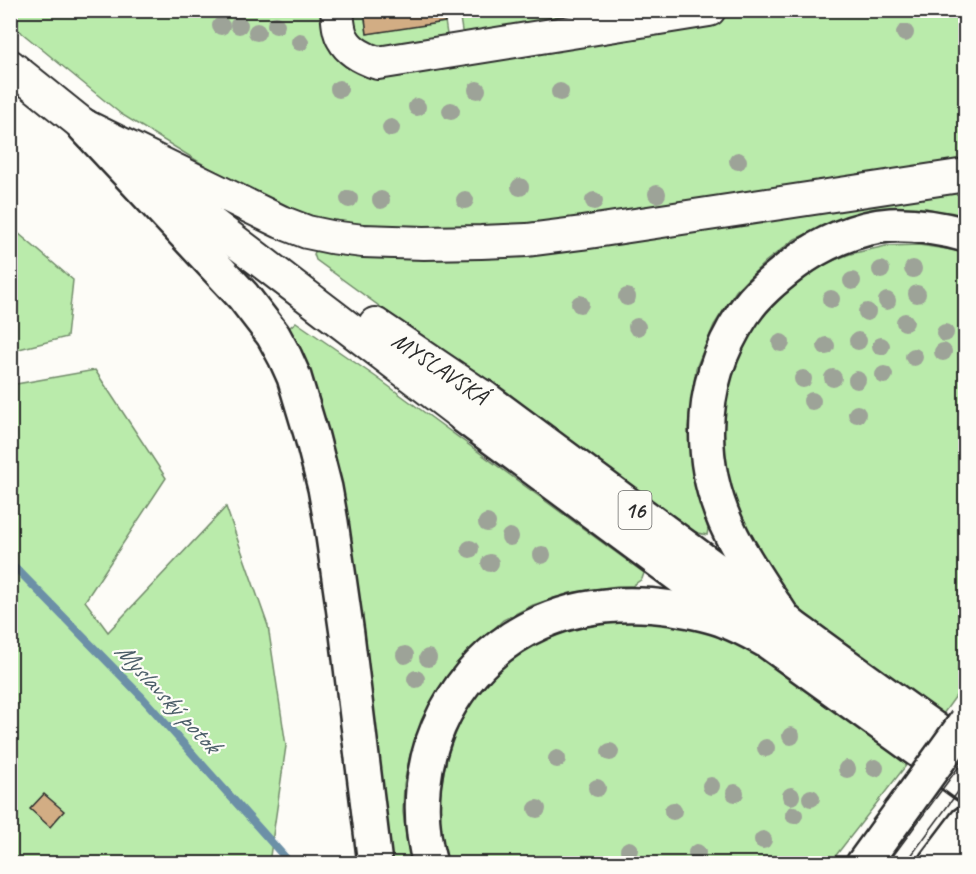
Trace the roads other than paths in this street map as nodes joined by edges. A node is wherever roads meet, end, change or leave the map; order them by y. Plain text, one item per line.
1 (337, 10) edge
2 (709, 10) edge
3 (10, 66) edge
4 (84, 126) junction
5 (966, 175) edge
6 (966, 235) edge
7 (474, 407) joint
8 (777, 631) junction
9 (966, 722) edge
10 (966, 752) edge
11 (966, 785) edge
12 (966, 822) edge
13 (941, 856) edge
14 (375, 864) edge
15 (430, 864) edge
16 (863, 864) edge

1 - 2 street
3 - 4 street, MYSLAVSKÁ
4 - 5 street
4 - 7 street, MYSLAVSKÁ
4 - 14 highway
6 - 8 highway
7 - 8 highway, MYSLAVSKÁ / 16
8 - 10 highway, 16
8 - 11 highway, 16
8 - 15 highway
9 - 16 highway, bridge
12 - 13 highway

